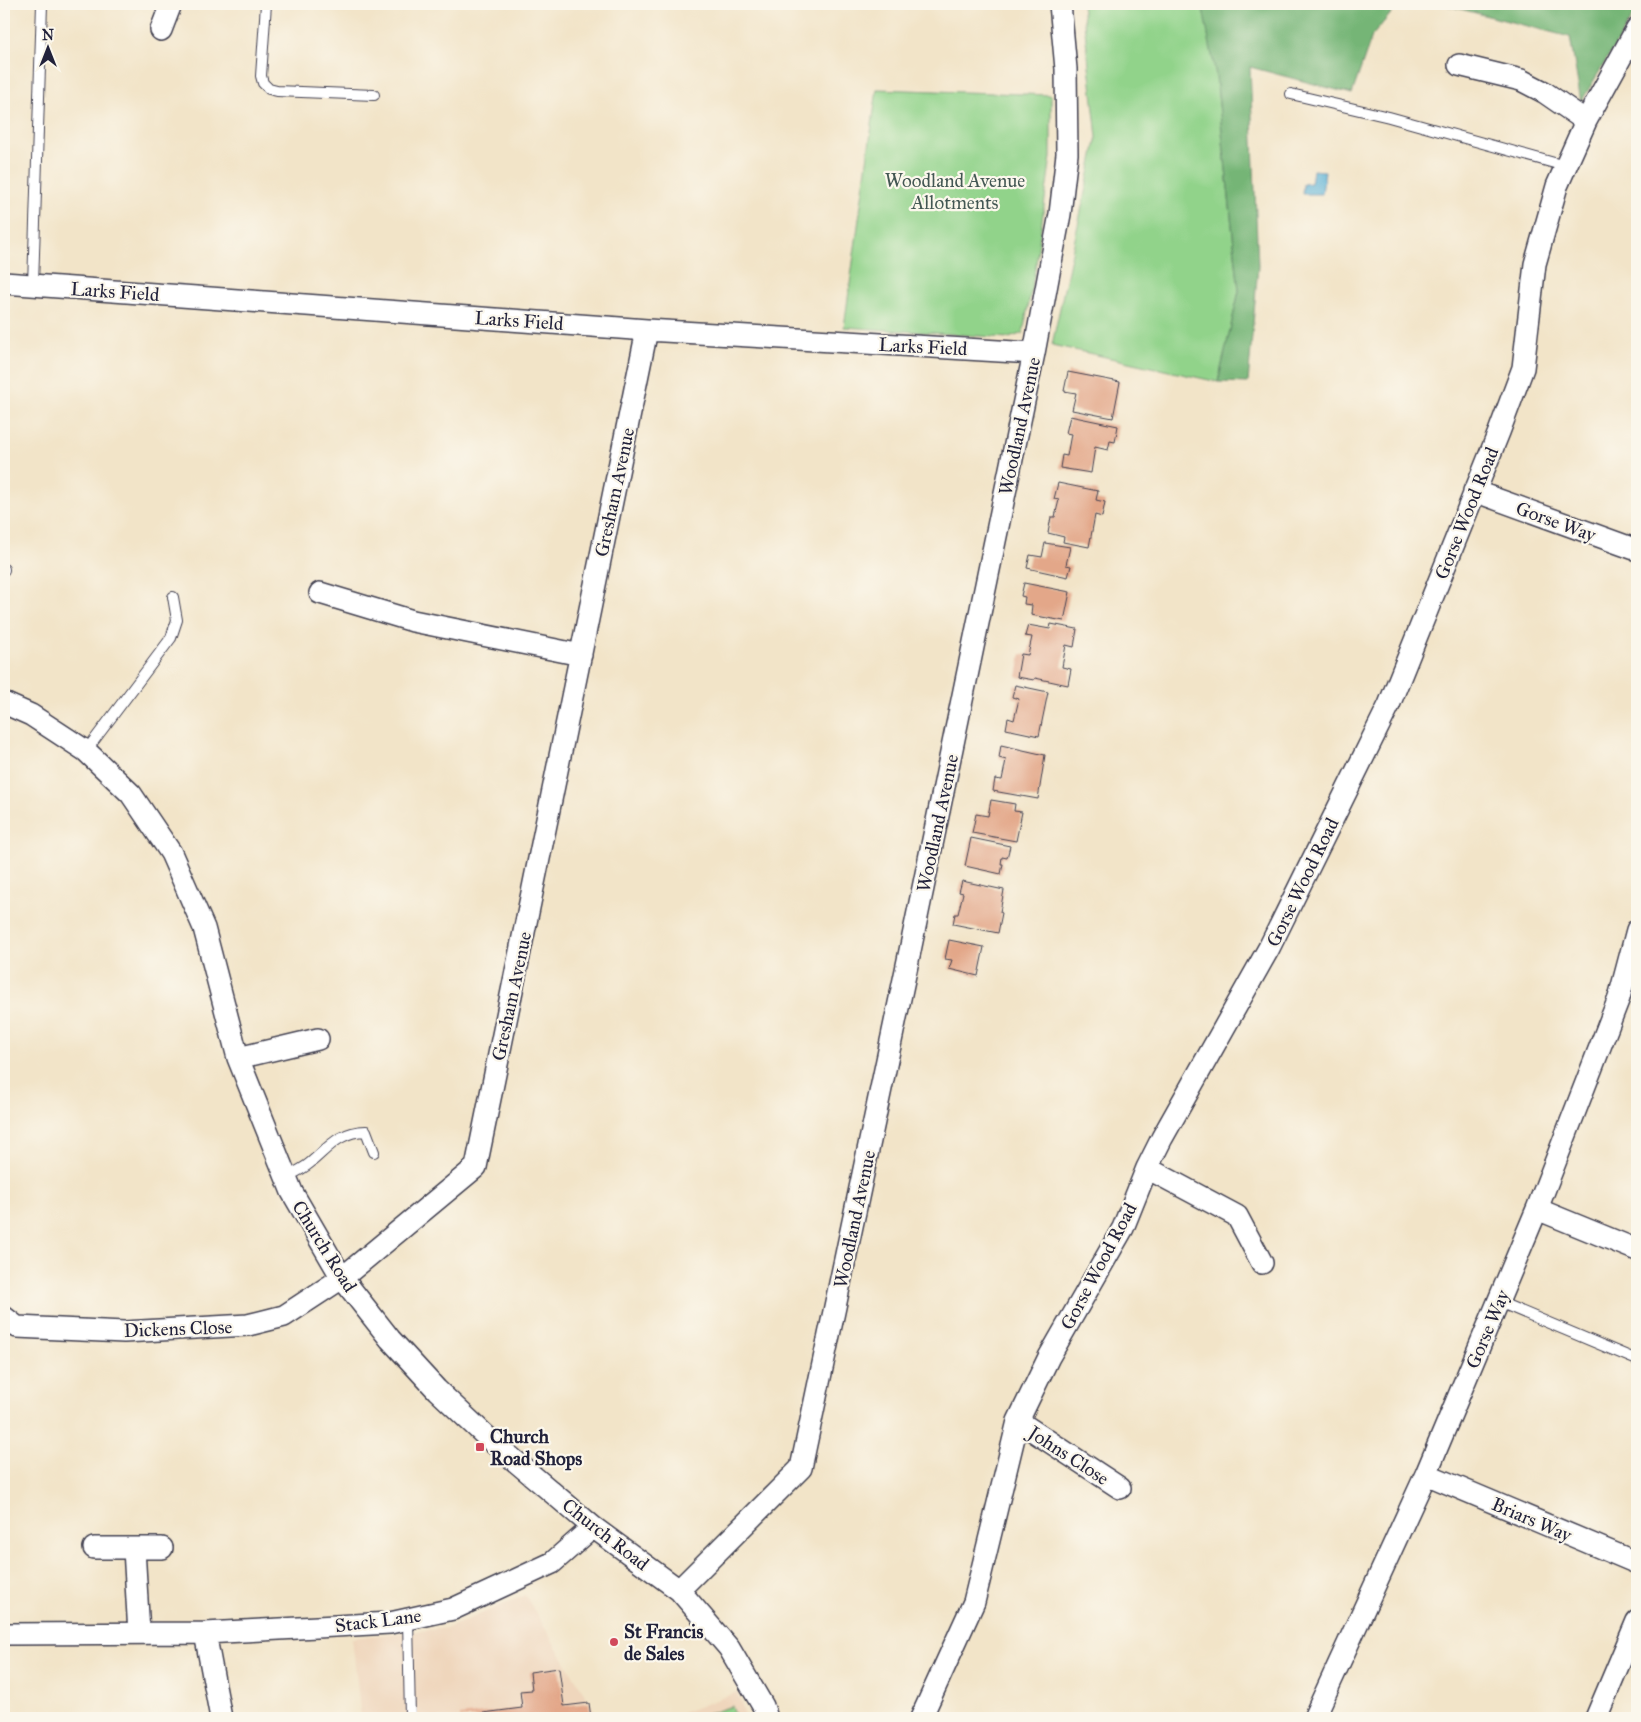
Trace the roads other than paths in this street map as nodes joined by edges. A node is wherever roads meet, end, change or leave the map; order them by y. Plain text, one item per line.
1 (42, 4) edge
2 (171, 4) edge
3 (266, 4) edge
4 (1060, 4) edge
5 (1637, 28) edge
6 (161, 30) dead end
7 (1459, 65) dead end
8 (1291, 94) dead end
9 (374, 95) dead end
10 (1586, 121) junction
11 (1565, 166) junction
12 (4, 283) edge
13 (33, 284) junction
14 (647, 330) junction
15 (1034, 353) junction
16 (1474, 491) junction
17 (1637, 550) edge
18 (320, 593) dead end
19 (173, 597) dead end
20 (580, 655) junction
21 (4, 703) edge
22 (86, 751) junction
23 (1637, 930) edge
24 (318, 1039) dead end
25 (238, 1058) junction
26 (374, 1152) dead end
27 (1147, 1168) junction
28 (286, 1177) junction
29 (1537, 1209) junction
30 (1637, 1250) edge
31 (1262, 1263) dead end
32 (342, 1278) junction
33 (1499, 1302) junction
34 (4, 1317) edge
35 (1637, 1360) edge
36 (1018, 1421) junction
37 (1426, 1474) junction
38 (1120, 1488) dead end
39 (593, 1527) junction
40 (94, 1548) dead end
41 (134, 1548) junction
42 (162, 1548) dead end
43 (1637, 1563) edge
44 (679, 1590) junction
45 (408, 1619) junction
46 (1637, 1620) edge
47 (139, 1633) junction
48 (205, 1633) junction
49 (4, 1634) edge
50 (221, 1718) edge
51 (410, 1718) edge
52 (767, 1718) edge
53 (921, 1718) edge
54 (1314, 1718) edge
55 (1596, 1718) edge

1 - 13 lane
2 - 6 street
3 - 9 lane
4 - 15 street, Woodland Avenue
5 - 10 street, Gorse Wood Road
7 - 10 street
8 - 11 lane
10 - 11 street, Gorse Wood Road
11 - 16 street, Gorse Wood Road
12 - 13 street, Larks Field
13 - 14 street, Larks Field
14 - 15 street, Larks Field
14 - 20 street, Gresham Avenue
15 - 44 street, Woodland Avenue
16 - 17 street, Gorse Way
16 - 27 street, Gorse Wood Road
18 - 20 street
19 - 22 lane
20 - 32 street, Gresham Avenue
21 - 22 street, Church Road
22 - 25 street, Church Road
23 - 29 street, Gorse Way
24 - 25 street
25 - 28 street, Church Road
26 - 28 lane
27 - 31 street
27 - 36 street, Gorse Wood Road
28 - 32 street, Church Road
29 - 30 street
29 - 33 street, Gorse Way
32 - 34 street, Dickens Close
32 - 39 street, Church Road
33 - 35 lane
33 - 37 street, Gorse Way
36 - 38 street, Johns Close
36 - 53 street, Gorse Wood Road
37 - 43 street, Briars Way
37 - 54 street, Gorse Way
39 - 44 street, Church Road
39 - 45 street, Stack Lane
40 - 41 street
41 - 42 street
41 - 47 street
44 - 52 street, Church Road
45 - 48 street, Stack Lane
45 - 51 lane
46 - 55 street
47 - 48 street, Stack Lane
47 - 49 street, Stack Lane
48 - 50 street

